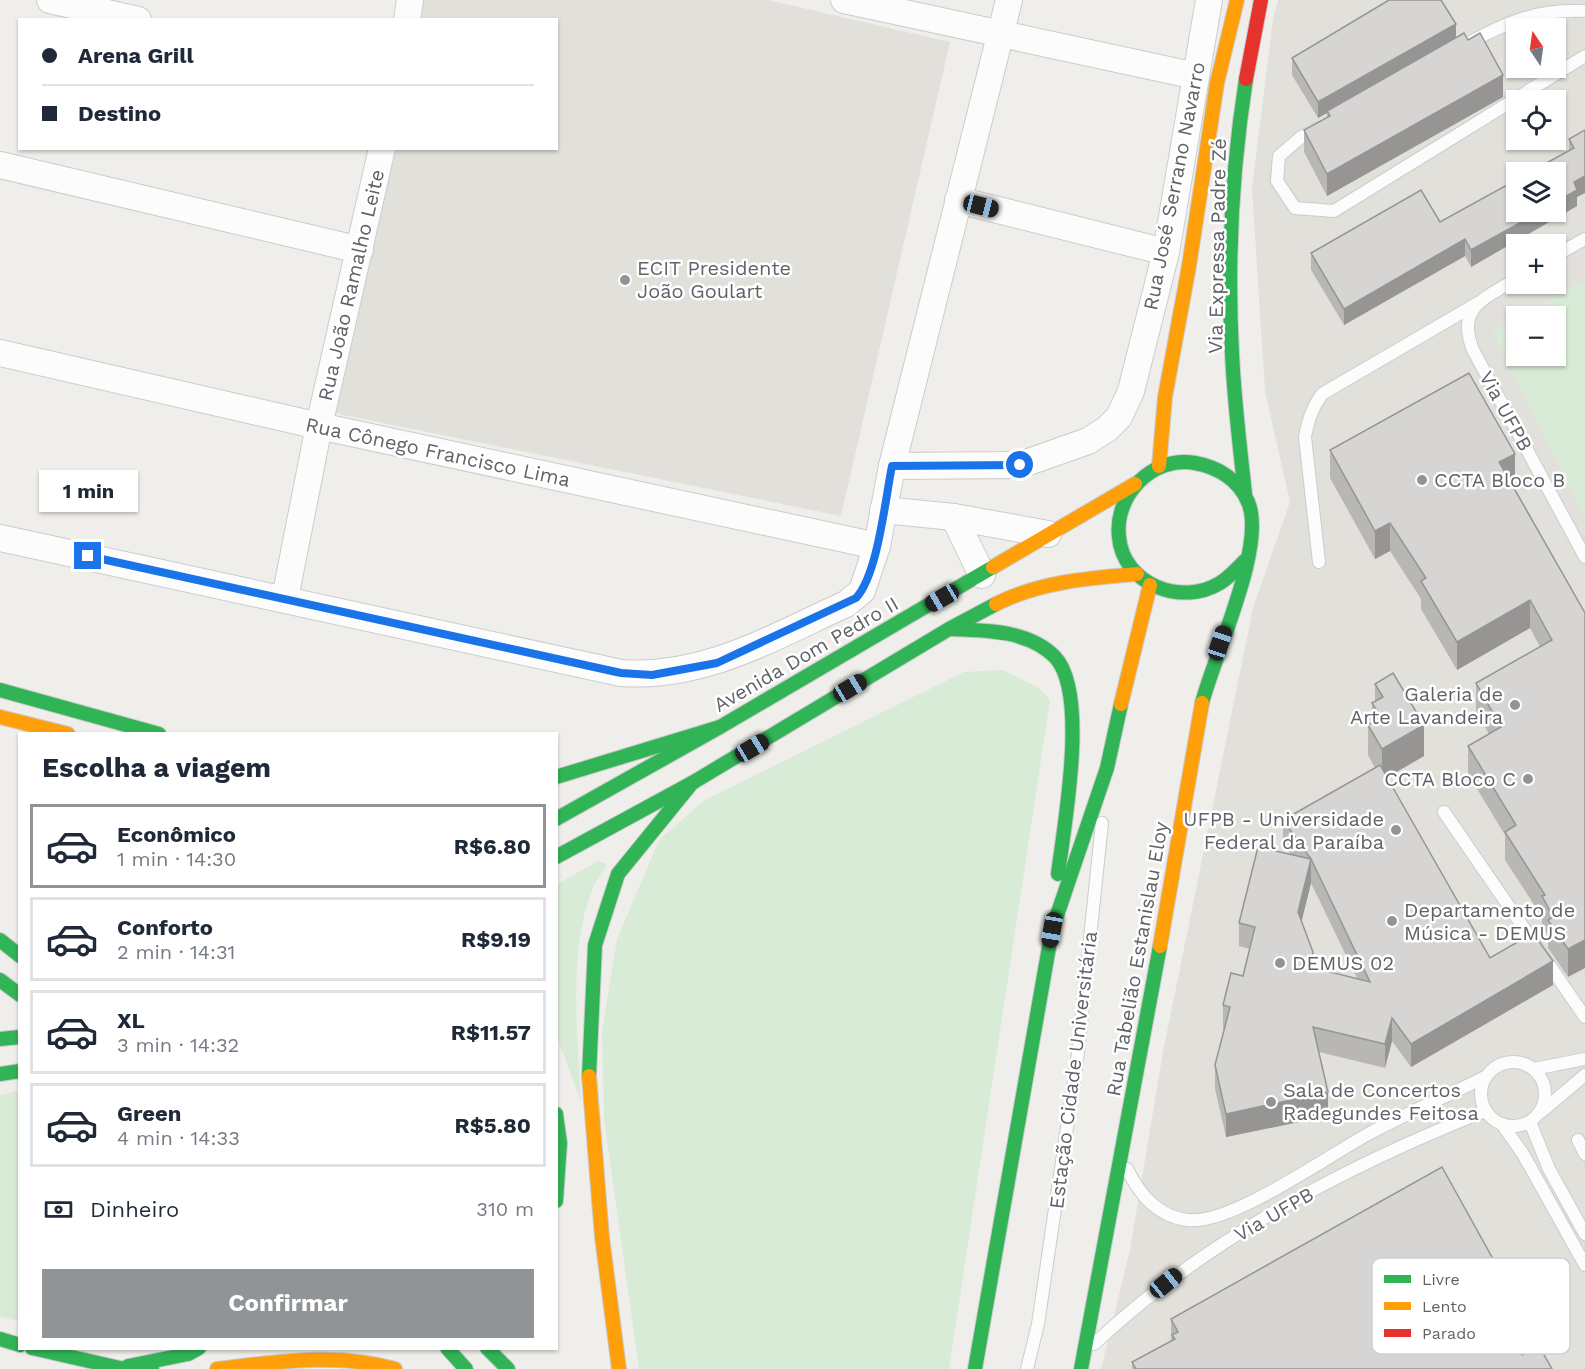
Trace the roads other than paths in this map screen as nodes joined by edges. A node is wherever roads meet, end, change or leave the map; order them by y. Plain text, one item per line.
1 (50, 0) edge
2 (410, 0) edge
3 (844, 0) edge
4 (1009, 0) edge
5 (1209, 0) edge
6 (1237, 0) edge
7 (1261, 0) edge
8 (1585, 11) edge
9 (129, 18) edge
10 (407, 18) edge
11 (1001, 35) junction
12 (1460, 48) edge
13 (1585, 56) edge
14 (1196, 76) junction
15 (1330, 122) edge
16 (382, 150) edge
17 (0, 165) edge
18 (958, 200) junction
19 (1585, 239) edge
20 (1566, 249) edge
21 (360, 250) junction
22 (1166, 252) junction
23 (1506, 285) edge
24 (1478, 303) junction
25 (0, 353) edge
26 (319, 426) junction
27 (892, 466) junction
28 (1159, 466) junction
29 (1136, 484) junction
30 (1245, 494) junction
31 (883, 510) junction
32 (954, 517) junction
33 (1048, 534) junction
34 (0, 538) edge
35 (877, 546) junction
36 (1585, 557) edge
37 (1247, 559) junction
38 (1319, 562) dead end
39 (1137, 574) junction
40 (982, 575) junction
41 (1150, 585) junction
42 (285, 598) junction
43 (949, 629) junction
44 (0, 690) edge
45 (0, 717) edge
46 (720, 727) junction
47 (62, 732) edge
48 (152, 732) edge
49 (1107, 768) junction
50 (558, 776) edge
51 (692, 783) junction
52 (1444, 812) dead end
53 (558, 818) edge
54 (558, 856) edge
55 (1052, 930) junction
56 (0, 940) edge
57 (18, 954) edge
58 (1585, 1017) edge
59 (18, 1037) edge
60 (0, 1040) edge
61 (1585, 1059) edge
62 (1534, 1069) junction
63 (18, 1071) edge
64 (0, 1074) edge
65 (1585, 1076) edge
66 (1485, 1077) junction
67 (1485, 1111) junction
68 (1540, 1113) junction
69 (1530, 1122) junction
70 (1502, 1124) junction
71 (558, 1126) edge
72 (1578, 1140) dead end
73 (1585, 1154) edge
74 (1122, 1158) junction
75 (558, 1178) edge
76 (1585, 1234) edge
77 (1585, 1265) edge
78 (0, 1339) edge
79 (18, 1344) edge
80 (41, 1350) edge
81 (195, 1350) edge
82 (449, 1350) edge
83 (489, 1350) edge
84 (1085, 1353) junction
85 (120, 1368) edge
86 (152, 1369) edge
87 (217, 1369) edge
88 (395, 1369) edge
89 (466, 1369) edge
90 (508, 1369) edge
91 (619, 1369) edge
92 (975, 1369) edge
93 (1027, 1369) edge
94 (1081, 1369) edge

1 - 9 street
2 - 10 street
3 - 11 street
4 - 11 street
5 - 14 street, Rua José Serrano Navarro
6 - 28 main road, Via Expressa Padre Zé
7 - 30 main road, Via Expressa Padre Zé
8 - 12 lane
11 - 14 street
11 - 18 street
13 - 15 lane
14 - 22 street, Rua José Serrano Navarro
16 - 21 street, Rua João Ramalho Leite
17 - 21 street
18 - 22 street
18 - 27 street
19 - 20 lane
21 - 26 street, Rua João Ramalho Leite
22 - 27 street, Rua José Serrano Navarro
23 - 24 lane
24 - 36 lane, Via UFPB
24 - 38 lane
25 - 26 street, Rua Cônego Francisco Lima
26 - 35 street, Rua Cônego Francisco Lima
26 - 42 street, Rua João Ramalho Leite
27 - 31 street
28 - 29 main road
28 - 30 main road
29 - 33 main road, Avenida Dom Pedro II
29 - 39 main road
30 - 37 main road
31 - 32 street
31 - 35 street
32 - 33 street
32 - 40 street
33 - 40 main road, Avenida Dom Pedro II
34 - 42 street
35 - 42 street
37 - 41 main road
37 - 74 main road, Rua Tabelião Estanislau Eloy
39 - 41 main road
39 - 43 main road
40 - 46 main road, Avenida Dom Pedro II
41 - 49 main road
43 - 51 main road
43 - 55 main road
44 - 48 main road
45 - 47 main road
46 - 50 main road
46 - 53 main road, Avenida Dom Pedro II
49 - 55 main road
49 - 93 lane, Estação Cidade Universitária
51 - 54 main road
51 - 91 main road
52 - 58 lane
55 - 92 main road
56 - 57 main road
59 - 60 main road
61 - 62 lane, Via UFPB
62 - 66 lane, Via UFPB
62 - 68 lane
63 - 64 main road
65 - 68 lane
66 - 67 lane
66 - 74 lane, Via UFPB
67 - 70 lane
67 - 84 lane, Via UFPB
68 - 69 lane
69 - 70 lane
69 - 76 lane
70 - 77 lane
71 - 75 main road
72 - 73 lane
74 - 84 main road, Rua Tabelião Estanislau Eloy
78 - 79 main road
80 - 85 main road
81 - 85 main road
82 - 89 main road
83 - 90 main road
84 - 94 main road, Rua Tabelião Estanislau Eloy
85 - 86 main road
87 - 88 main road

